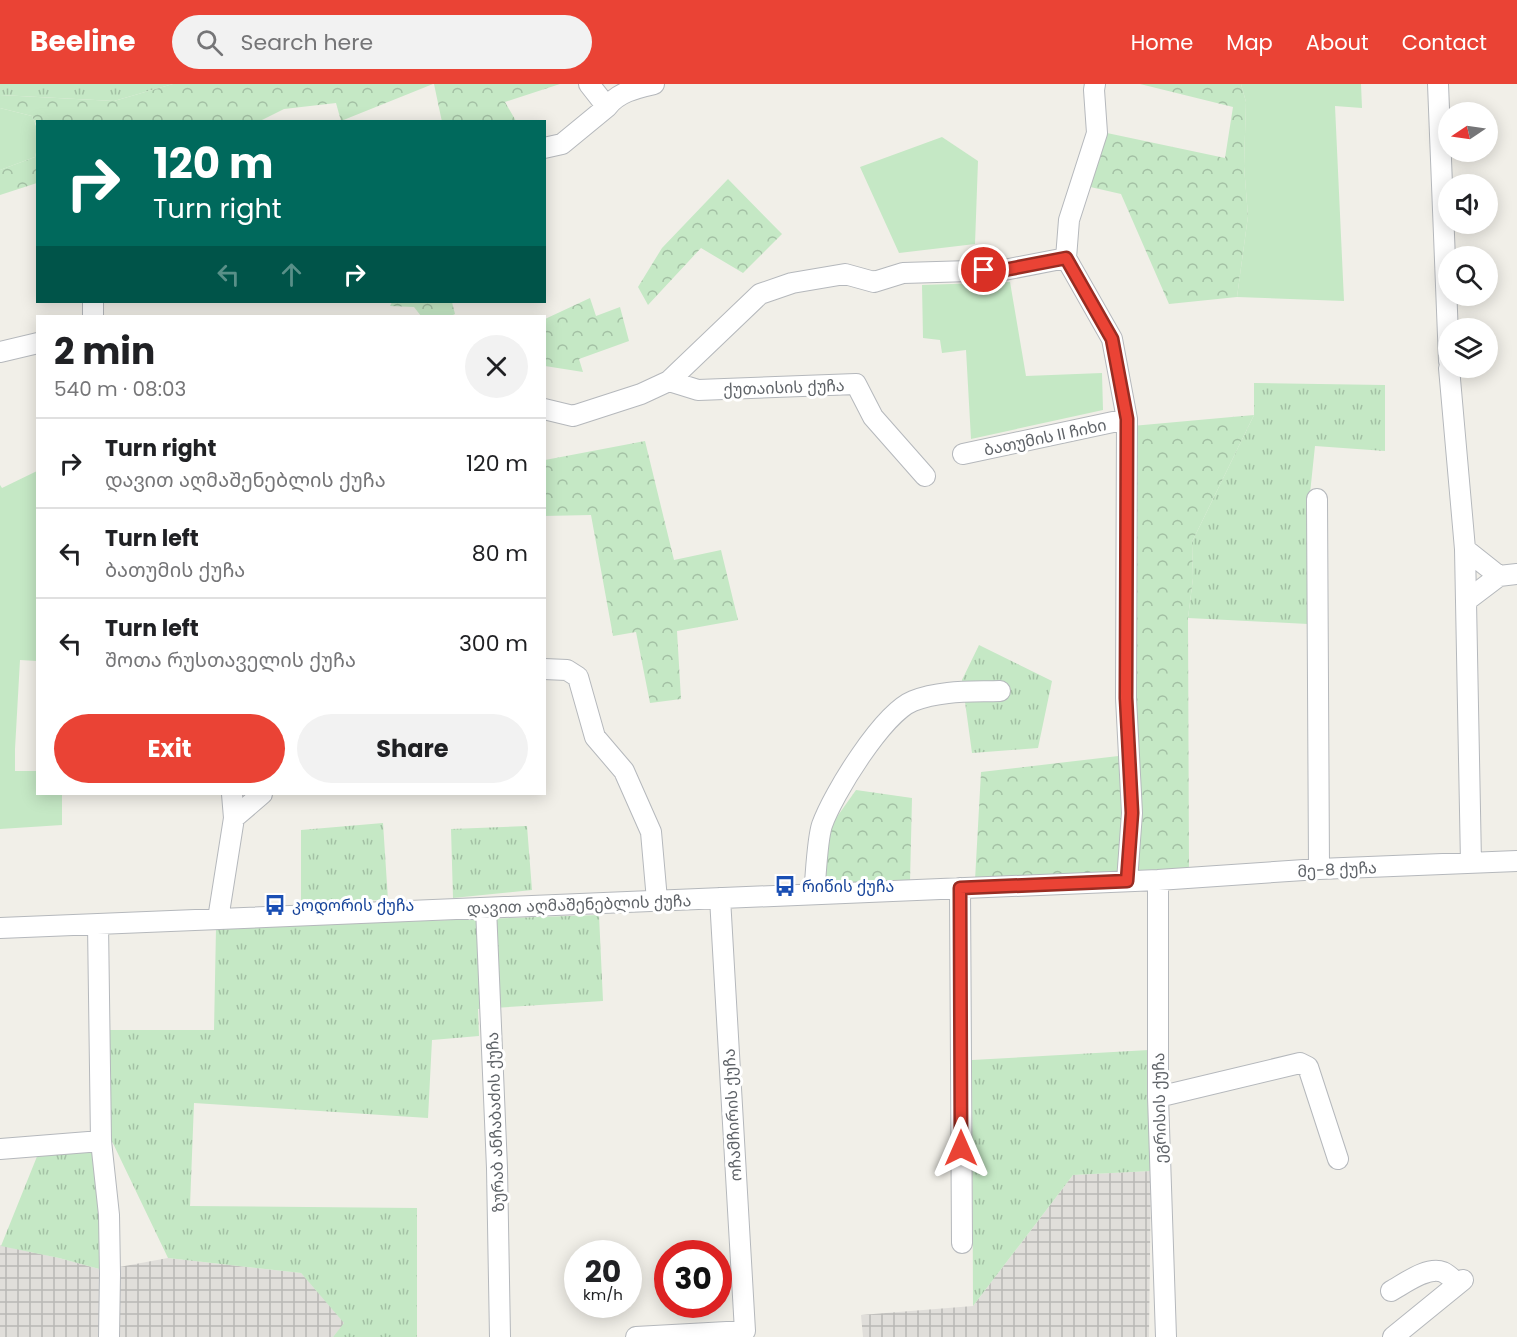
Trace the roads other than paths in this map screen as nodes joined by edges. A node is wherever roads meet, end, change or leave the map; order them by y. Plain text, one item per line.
1 (589, 84) edge
2 (654, 84) edge
3 (1438, 84) edge
4 (1089, 86) edge
5 (608, 106) junction
6 (546, 148) edge
7 (1066, 258) junction
8 (1447, 318) edge
9 (36, 343) edge
10 (0, 352) edge
11 (1450, 378) edge
12 (669, 381) junction
13 (546, 409) edge
14 (1127, 419) junction
15 (963, 454) dead end
16 (925, 476) dead end
17 (1317, 499) dead end
18 (1465, 549) junction
19 (1508, 575) edge
20 (1466, 601) junction
21 (546, 669) edge
22 (1000, 692) dead end
23 (232, 795) edge
24 (260, 795) edge
25 (234, 818) junction
26 (1517, 861) edge
27 (1471, 863) junction
28 (1319, 869) junction
29 (1158, 880) junction
30 (1127, 881) junction
31 (960, 888) junction
32 (814, 894) junction
33 (720, 898) junction
34 (657, 900) junction
35 (486, 908) junction
36 (218, 919) junction
37 (98, 924) junction
38 (0, 928) edge
39 (1158, 1097) junction
40 (101, 1141) junction
41 (0, 1149) edge
42 (1338, 1159) dead end
43 (962, 1243) dead end
44 (1391, 1292) dead end
45 (109, 1337) edge
46 (500, 1337) edge
47 (636, 1337) edge
48 (1166, 1337) edge
49 (1393, 1337) edge

1 - 5 street
2 - 5 street
3 - 8 street
4 - 7 street
5 - 6 street
7 - 12 street
7 - 14 street
9 - 10 street
11 - 18 street
12 - 13 street
12 - 16 street, ქუთაისის ქუჩა
14 - 15 street, ბათუმის II ჩიხი
14 - 30 street
17 - 28 street
18 - 19 street
18 - 20 street
19 - 20 street
20 - 27 street
21 - 34 street
22 - 32 street
23 - 25 street
24 - 25 street
25 - 36 street
26 - 27 street, მე-8 ქუჩა
27 - 28 street, მე-8 ქუჩა
28 - 29 street, მე-8 ქუჩა
29 - 30 street, დავით აღმაშენებლის ქუჩა
29 - 39 street, ეგრისის ქუჩა
30 - 31 street, დავით აღმაშენებლის ქუჩა
31 - 32 street, დავით აღმაშენებლის ქუჩა
31 - 43 street
32 - 33 street, დავით აღმაშენებლის ქუჩა
33 - 34 street, დავით აღმაშენებლის ქუჩა
33 - 47 street, ოჩამჩირის ქუჩა
34 - 35 street, დავით აღმაშენებლის ქუჩა
35 - 36 street, დავით აღმაშენებლის ქუჩა
35 - 46 street, ზურაბ ანჩაბაძის ქუჩა
36 - 37 street, დავით აღმაშენებლის ქუჩა
37 - 38 street, დავით აღმაშენებლის ქუჩა
37 - 40 street
39 - 42 street
39 - 48 street, ეგრისის ქუჩა
40 - 41 street
40 - 45 street
44 - 49 street

